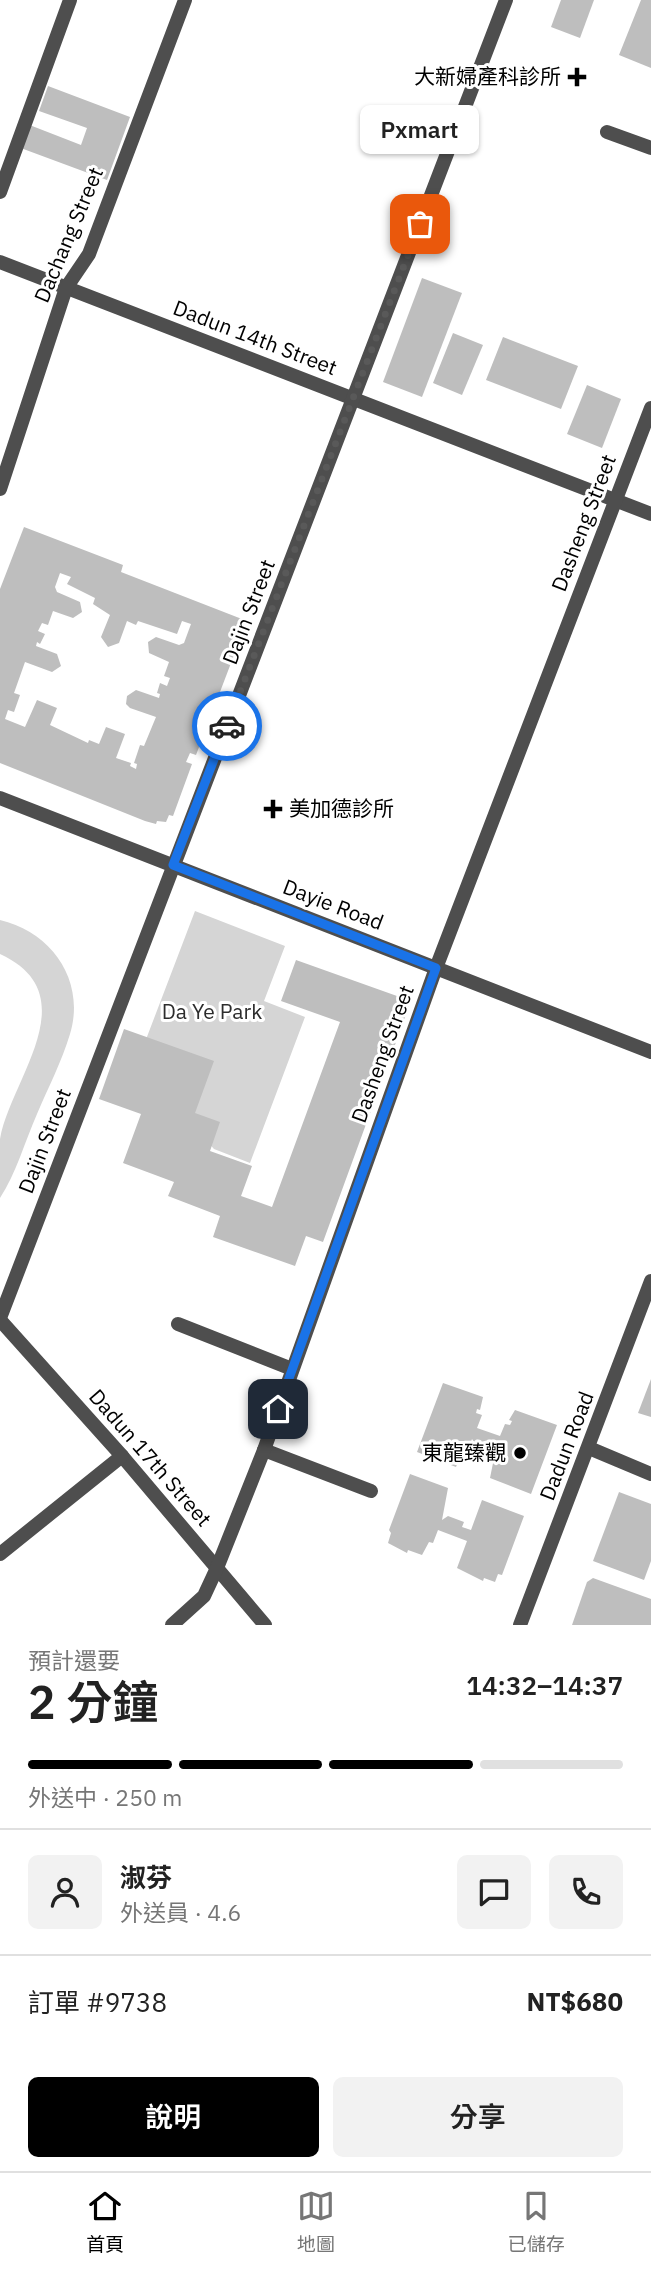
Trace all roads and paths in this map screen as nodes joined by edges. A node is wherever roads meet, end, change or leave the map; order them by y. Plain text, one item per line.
1 (70, 0) edge
2 (185, 0) edge
3 (506, 0) edge
4 (607, 132) dead end
5 (651, 148) edge
6 (0, 192) edge
7 (0, 262) edge
8 (66, 288) junction
9 (354, 399) junction
10 (651, 408) edge
11 (0, 489) edge
12 (616, 500) junction
13 (651, 514) edge
14 (0, 798) edge
15 (173, 865) junction
16 (436, 968) junction
17 (651, 1052) edge
18 (651, 1281) edge
19 (0, 1319) edge
20 (178, 1324) dead end
21 (292, 1369) junction
22 (589, 1448) junction
23 (264, 1450) junction
24 (122, 1456) junction
25 (651, 1474) edge
26 (371, 1491) dead end
27 (0, 1554) edge
28 (218, 1568) junction
29 (172, 1625) edge
30 (265, 1625) edge
31 (520, 1625) edge

1 - 6 street
2 - 8 street, Dachang Street
3 - 9 street, Dajin Street
4 - 5 street
7 - 8 street, Dadun 14th Street
8 - 9 street, Dadun 14th Street
8 - 11 street, Dachang Street
9 - 12 street, Dadun 14th Street
9 - 15 street, Dajin Street
10 - 12 street, Dasheng Street
12 - 13 street, Dadun 14th Street
12 - 16 street, Dasheng Street
14 - 15 street, Dayie Road
15 - 16 street, Dayie Road
15 - 19 street, Dajin Street
16 - 17 street, Dayie Road
16 - 21 street, Dasheng Street
18 - 22 street, Dadun Road
19 - 24 street, Dadun 17th Street
20 - 21 street
21 - 23 street, Dasheng Street
22 - 25 street
22 - 31 street, Dadun Road
23 - 26 street
23 - 28 street, Dasheng Street
24 - 27 street
24 - 28 street, Dadun 17th Street
28 - 29 street, Dasheng Street
28 - 30 street, Dadun 17th Street

